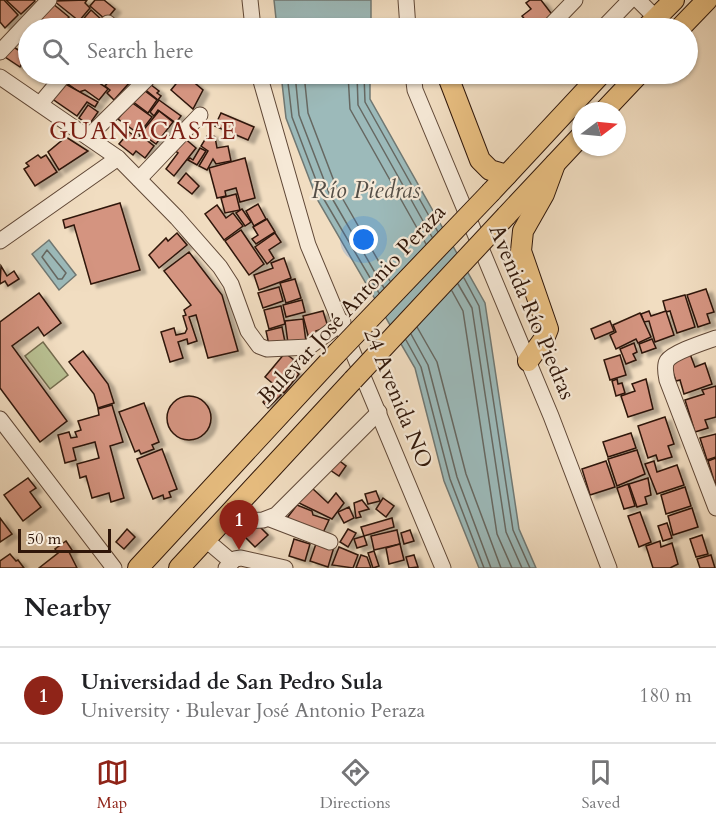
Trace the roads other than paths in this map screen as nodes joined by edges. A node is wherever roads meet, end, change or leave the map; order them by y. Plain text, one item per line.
1 (49, 0) edge
2 (250, 0) edge
3 (406, 0) edge
4 (575, 0) edge
5 (630, 0) edge
6 (638, 0) edge
7 (674, 0) edge
8 (707, 0) edge
9 (32, 18) edge
10 (252, 18) edge
11 (407, 18) edge
12 (558, 18) edge
13 (613, 18) edge
14 (648, 18) edge
15 (658, 18) edge
16 (690, 18) edge
17 (18, 33) edge
18 (0, 52) edge
19 (0, 77) edge
20 (57, 84) edge
21 (142, 84) edge
22 (262, 84) edge
23 (414, 84) edge
24 (451, 84) edge
25 (592, 84) edge
26 (630, 84) edge
27 (613, 102) edge
28 (40, 104) junction
29 (200, 115) dead end
30 (88, 137) junction
31 (572, 146) edge
32 (118, 158) junction
33 (555, 164) junction
34 (507, 175) junction
35 (139, 179) junction
36 (0, 241) edge
37 (343, 322) junction
38 (716, 338) edge
39 (528, 361) junction
40 (379, 412) junction
41 (1, 425) edge
42 (716, 508) edge
43 (270, 519) junction
44 (222, 522) junction
45 (203, 542) junction
46 (330, 542) dead end
47 (264, 565) edge
48 (228, 566) edge
49 (114, 568) edge
50 (138, 568) edge
51 (179, 568) edge
52 (285, 568) edge
53 (443, 568) edge
54 (609, 568) edge

1 - 9 street
2 - 10 street
3 - 11 street
4 - 12 street
5 - 13 street
6 - 14 street
7 - 15 main road
8 - 16 main road
17 - 18 street
19 - 28 street
20 - 28 street
21 - 30 street
22 - 37 street, 24 Avenida NO
23 - 39 street, Avenida Río Piedras
24 - 34 main road
25 - 34 main road, Bulevar José Antonio Peraza
26 - 27 main road
28 - 30 street
29 - 35 street
30 - 32 street
31 - 33 main road
32 - 35 street
32 - 36 street
33 - 39 main road
33 - 44 main road, bridge
34 - 50 main road, Bulevar José Antonio Peraza, bridge
35 - 37 street
37 - 40 street, 24 Avenida NO
38 - 42 street
39 - 54 street, Avenida Río Piedras
40 - 43 street
40 - 53 street, 24 Avenida NO
41 - 49 street
43 - 44 street
43 - 46 street
44 - 45 main road
45 - 48 street
45 - 51 main road
47 - 48 street
47 - 52 street

